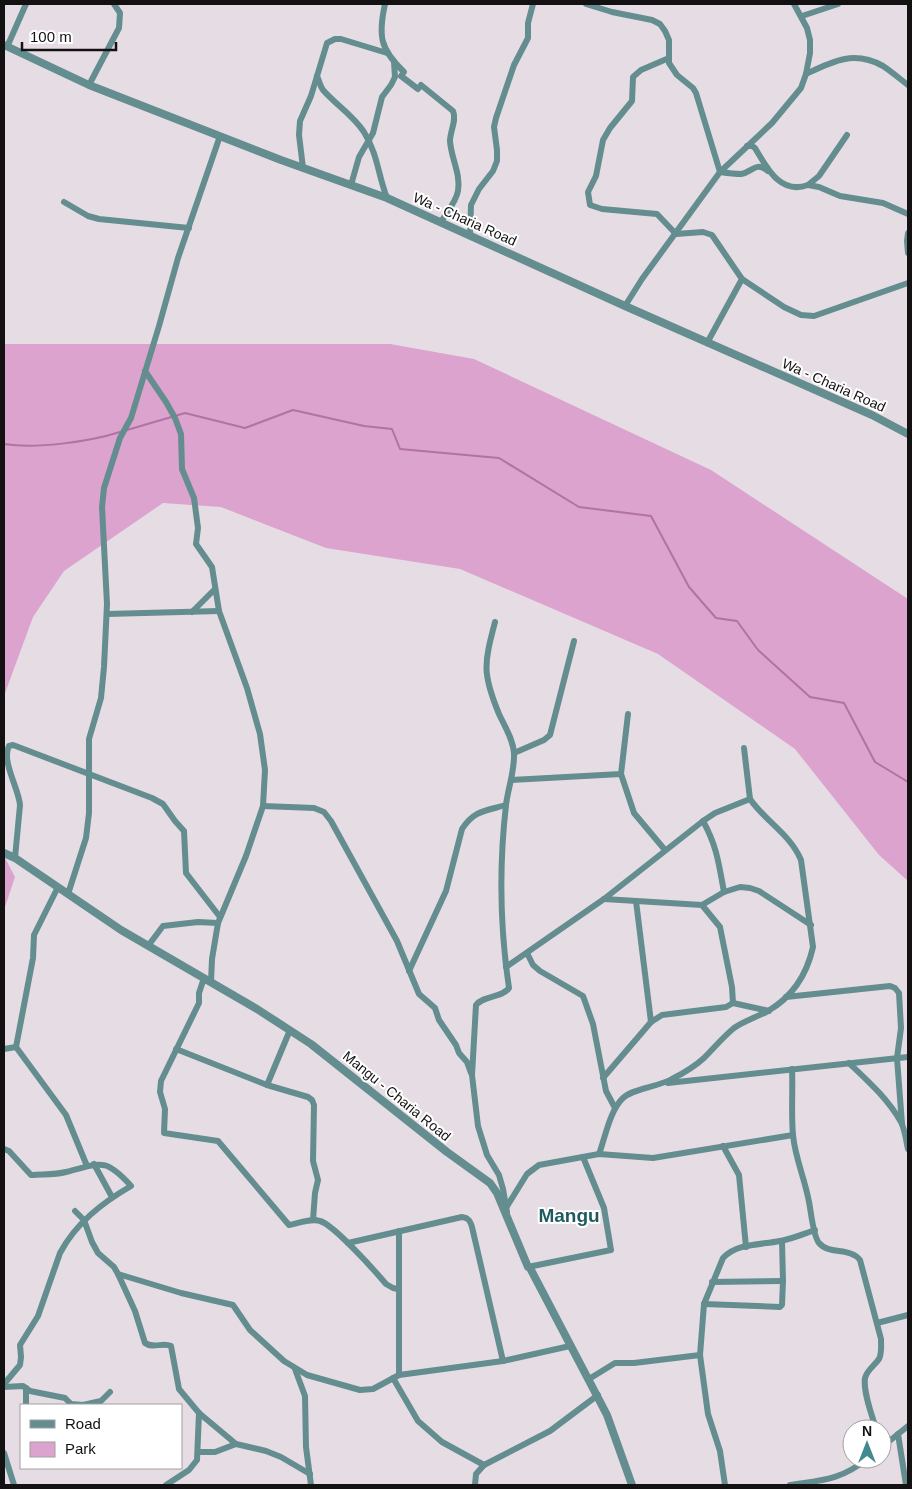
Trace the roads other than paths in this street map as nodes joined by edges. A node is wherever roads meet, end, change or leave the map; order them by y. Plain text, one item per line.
1 (26, 4) edge
2 (114, 4) edge
3 (385, 4) edge
4 (533, 4) edge
5 (586, 4) edge
6 (794, 4) edge
7 (838, 4) edge
8 (802, 16) junction
9 (5, 47) edge
10 (387, 53) junction
11 (668, 58) junction
12 (394, 62) junction
13 (806, 74) junction
14 (317, 76) junction
15 (88, 85) junction
16 (908, 85) edge
17 (847, 135) dead end
18 (220, 136) junction
19 (369, 140) junction
20 (747, 146) junction
21 (303, 168) junction
22 (768, 171) junction
23 (720, 172) junction
24 (351, 185) junction
25 (808, 185) junction
26 (387, 198) junction
27 (64, 202) dead end
28 (908, 214) edge
29 (441, 222) junction
30 (189, 228) junction
31 (908, 233) edge
32 (676, 234) junction
33 (470, 235) junction
34 (908, 253) edge
35 (742, 279) junction
36 (908, 283) edge
37 (625, 306) junction
38 (707, 343) junction
39 (145, 371) junction
40 (908, 434) edge
41 (215, 589) junction
42 (219, 611) junction
43 (192, 612) junction
44 (107, 614) junction
45 (495, 622) dead end
46 (574, 641) dead end
47 (628, 714) dead end
48 (744, 748) dead end
49 (514, 753) junction
50 (621, 774) junction
51 (89, 775) junction
52 (510, 780) junction
53 (750, 799) junction
54 (506, 805) junction
55 (263, 806) junction
56 (703, 821) junction
57 (665, 850) junction
58 (4, 853) edge
59 (15, 858) junction
60 (58, 887) junction
61 (724, 892) junction
62 (68, 894) junction
63 (604, 899) junction
64 (636, 901) junction
65 (702, 905) junction
66 (219, 920) junction
67 (811, 925) junction
68 (148, 946) junction
69 (527, 954) junction
70 (506, 967) junction
71 (409, 971) junction
72 (207, 980) junction
73 (786, 997) junction
74 (733, 1002) junction
75 (769, 1011) junction
76 (651, 1022) junction
77 (290, 1030) junction
78 (16, 1047) junction
79 (4, 1049) edge
80 (176, 1049) junction
81 (908, 1057) edge
82 (897, 1058) junction
83 (849, 1063) junction
84 (792, 1070) junction
85 (472, 1075) junction
86 (603, 1078) junction
87 (664, 1084) junction
88 (267, 1086) junction
89 (615, 1108) junction
90 (902, 1124) junction
91 (793, 1135) junction
92 (723, 1146) junction
93 (4, 1149) edge
94 (908, 1149) edge
95 (599, 1154) junction
96 (583, 1157) junction
97 (91, 1165) junction
98 (112, 1197) junction
99 (506, 1208) junction
100 (74, 1211) dead end
101 (508, 1218) junction
102 (84, 1220) junction
103 (313, 1220) junction
104 (815, 1230) junction
105 (398, 1231) junction
106 (782, 1241) junction
107 (348, 1243) junction
108 (746, 1247) junction
109 (528, 1267) junction
110 (118, 1274) junction
111 (783, 1281) junction
112 (712, 1282) junction
113 (398, 1289) junction
114 (704, 1304) junction
115 (908, 1316) edge
116 (877, 1323) junction
117 (570, 1346) junction
118 (700, 1355) junction
119 (503, 1361) junction
120 (295, 1369) junction
121 (396, 1377) junction
122 (589, 1379) junction
123 (4, 1385) edge
124 (26, 1388) junction
125 (110, 1392) dead end
126 (598, 1395) junction
127 (26, 1404) edge
128 (71, 1404) edge
129 (88, 1404) edge
130 (199, 1414) junction
131 (874, 1419) edge
132 (908, 1426) edge
133 (898, 1434) junction
134 (892, 1439) edge
135 (236, 1444) junction
136 (198, 1452) junction
137 (4, 1453) edge
138 (484, 1465) junction
139 (853, 1469) edge
140 (310, 1474) junction
141 (14, 1485) edge
142 (166, 1485) edge
143 (312, 1485) edge
144 (475, 1485) edge
145 (632, 1485) edge
146 (725, 1485) edge
147 (790, 1485) edge
148 (906, 1485) edge

1 - 9 street
2 - 15 street
3 - 10 street
4 - 33 street
5 - 11 street
6 - 8 street
7 - 8 street
8 - 13 street
9 - 15 street, Wa - Charia Road
10 - 12 street
10 - 14 street
11 - 23 street
11 - 32 street
12 - 19 street
12 - 29 street
13 - 16 street
13 - 20 street
14 - 19 street
14 - 21 street
15 - 18 street, Wa - Charia Road
17 - 25 street
18 - 21 street, Wa - Charia Road
18 - 30 street
19 - 24 street
19 - 26 street
20 - 22 street
20 - 23 street
21 - 24 street, Wa - Charia Road
22 - 23 street
22 - 25 street
23 - 32 street
24 - 26 street, Wa - Charia Road
25 - 28 street
26 - 29 street, Wa - Charia Road
27 - 30 street
29 - 33 street, Wa - Charia Road
30 - 39 street
31 - 34 street
32 - 35 street
32 - 37 street
33 - 37 street, Wa - Charia Road
35 - 36 street
35 - 38 street
37 - 38 street, Wa - Charia Road
38 - 40 street, Wa - Charia Road
39 - 41 street
39 - 44 street
41 - 42 street
41 - 43 street
42 - 43 street
42 - 55 street
43 - 44 street
44 - 51 street
45 - 49 street
46 - 49 street
47 - 50 street
48 - 53 street
49 - 52 street
50 - 52 street
50 - 57 street
51 - 59 street
51 - 62 street
51 - 66 street
52 - 54 street
53 - 56 street
53 - 67 street
54 - 70 street
54 - 71 street
55 - 66 street
55 - 71 street
56 - 57 street
56 - 61 street
57 - 63 street
58 - 59 street, Mangu - Charia Road
59 - 60 street, Mangu - Charia Road
60 - 62 street, Mangu - Charia Road
60 - 78 street
61 - 65 street
61 - 67 street
62 - 68 street, Mangu - Charia Road
63 - 64 street
63 - 69 street
64 - 65 street
64 - 76 street
65 - 74 street
66 - 68 street
66 - 72 street
67 - 73 street
68 - 72 street, Mangu - Charia Road
69 - 70 street
69 - 86 street
70 - 85 street
71 - 85 street
72 - 77 street, Mangu - Charia Road
72 - 80 street
73 - 75 street
73 - 82 street
74 - 75 street
74 - 76 street
75 - 87 street
76 - 86 street
77 - 88 street
77 - 101 street, Mangu - Charia Road
78 - 79 street
78 - 97 street
80 - 88 street
80 - 103 street
81 - 82 street
82 - 83 street
82 - 90 street
83 - 84 street
83 - 90 street
84 - 87 street
84 - 91 street
85 - 99 street
86 - 89 street
87 - 89 street
88 - 103 street
89 - 95 street
90 - 94 street
91 - 92 street
91 - 104 street
92 - 95 street
92 - 108 street
93 - 97 street
95 - 96 street
96 - 99 street
96 - 109 street
97 - 98 street
97 - 98 street
98 - 102 street
99 - 101 street
100 - 102 street
101 - 109 street, Mangu - Charia Road
102 - 110 street
102 - 123 street
103 - 107 street
104 - 106 street
104 - 116 street
105 - 107 street
105 - 113 street
105 - 119 street
106 - 108 street
106 - 111 street
107 - 113 street
108 - 112 street
109 - 117 street, Mangu - Charia Road
110 - 120 street
110 - 130 street
111 - 112 street
111 - 114 street
112 - 114 street
113 - 121 street
114 - 118 street
115 - 116 street
116 - 131 street
117 - 119 street
117 - 122 street, Mangu - Charia Road
118 - 122 street
118 - 146 street
119 - 121 street
120 - 121 street
120 - 140 street
121 - 138 street
122 - 126 street, Mangu - Charia Road
123 - 124 street
124 - 127 street
124 - 128 street
125 - 129 street
126 - 138 street
126 - 145 street, Mangu - Charia Road
130 - 135 street
130 - 136 street
132 - 133 street
133 - 134 street
133 - 148 street
135 - 136 street
135 - 140 street
136 - 142 street
137 - 141 street
138 - 144 street
139 - 147 street
140 - 143 street

